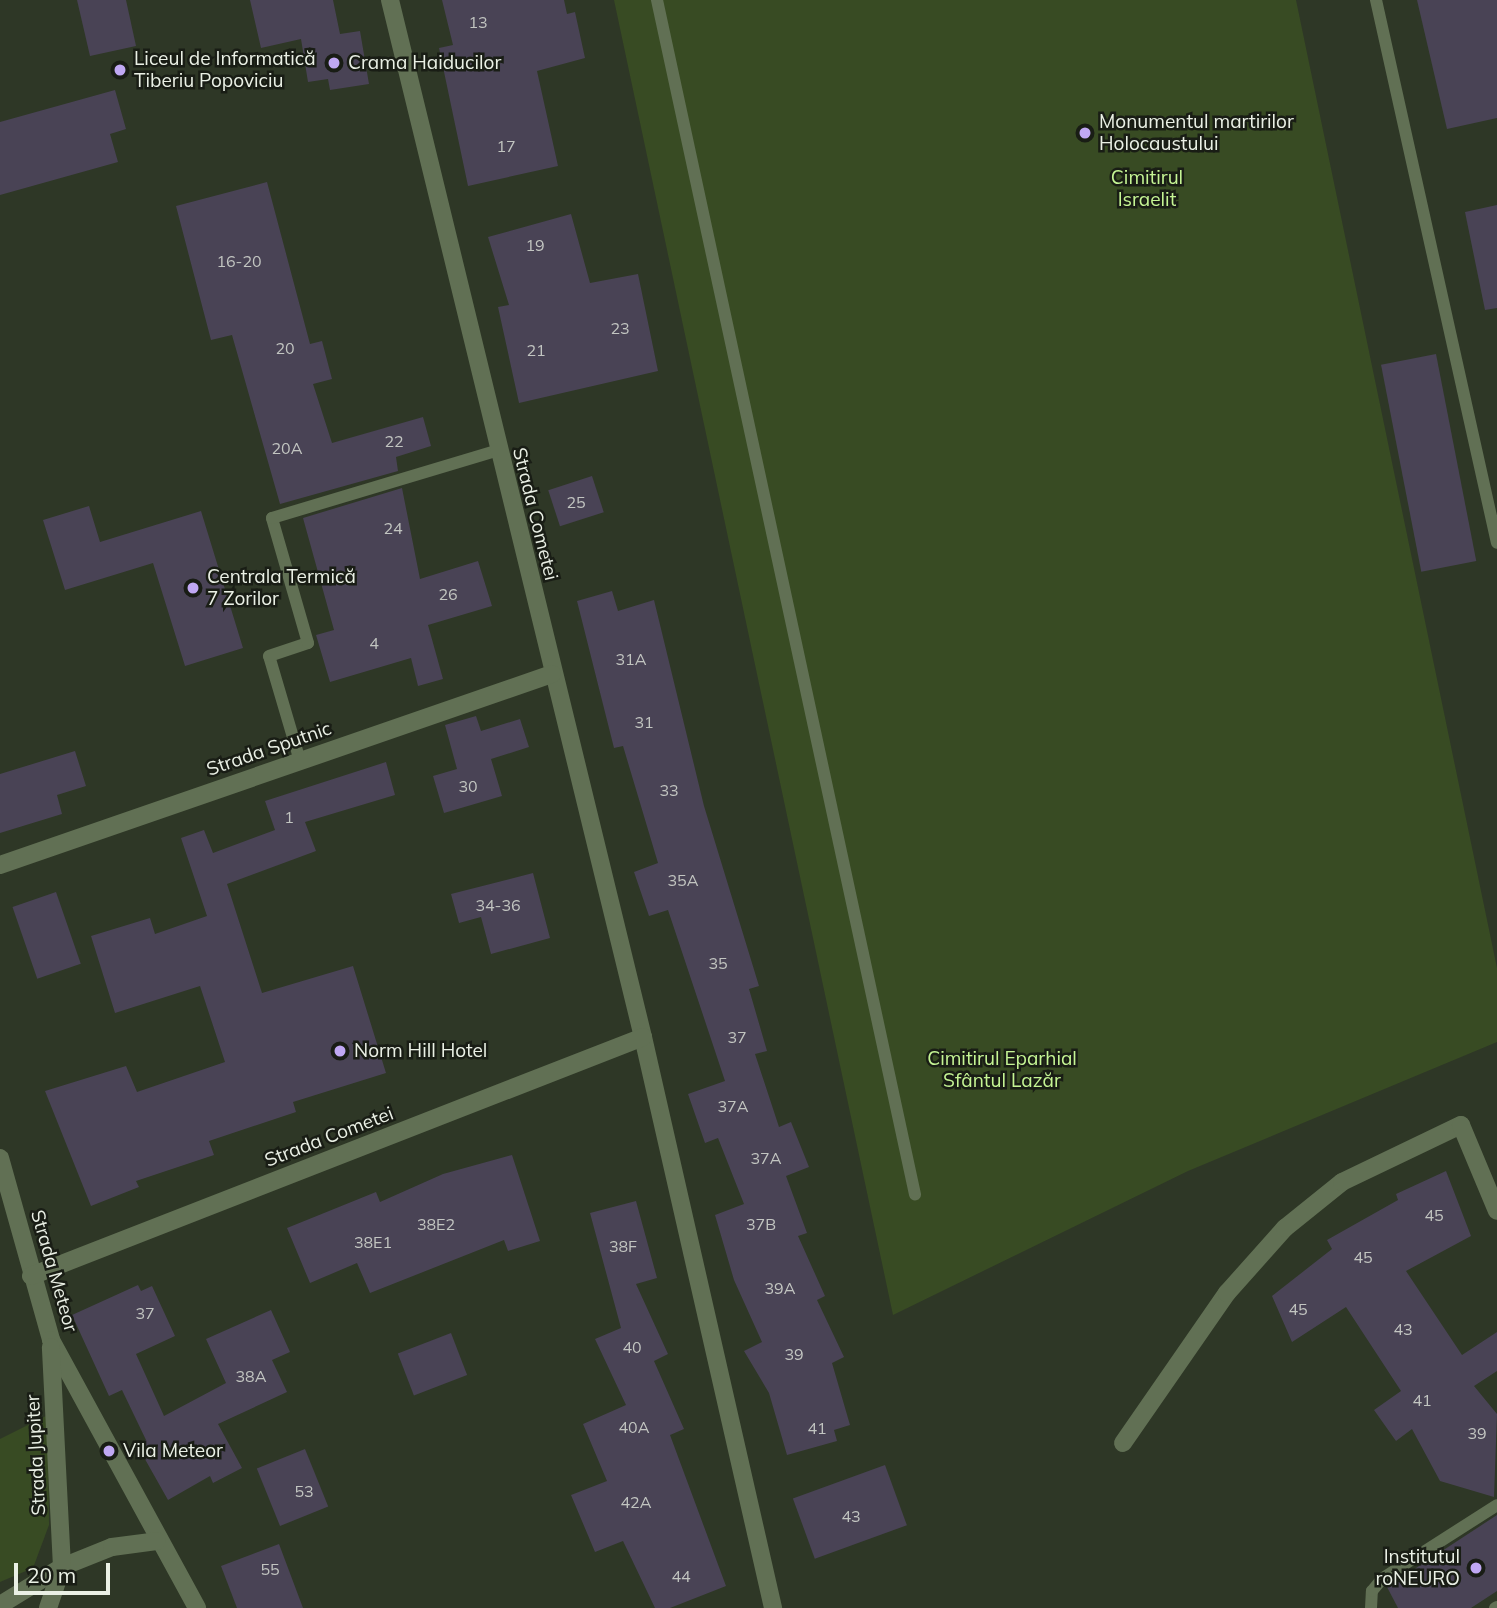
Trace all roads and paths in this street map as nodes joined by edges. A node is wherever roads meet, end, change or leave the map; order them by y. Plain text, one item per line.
1 (390, 0) edge
2 (657, 0) edge
3 (1376, 0) edge
4 (498, 450) junction
5 (1497, 543) edge
6 (552, 674) junction
7 (300, 761) junction
8 (0, 865) edge
9 (643, 1037) junction
10 (0, 1158) edge
11 (915, 1194) dead end
12 (1497, 1212) edge
13 (31, 1276) junction
14 (51, 1340) junction
15 (1123, 1443) dead end
16 (1497, 1505) edge
17 (157, 1541) junction
18 (62, 1567) junction
19 (0, 1605) edge
20 (48, 1608) edge
21 (197, 1608) edge
22 (773, 1608) edge
23 (1371, 1608) edge

1 - 4 street, Strada Cometei
2 - 11 lane
3 - 5 lane
4 - 6 street, Strada Cometei
4 - 7 lane
6 - 7 street, Strada Sputnic
6 - 9 street, Strada Cometei
7 - 8 street, Strada Sputnic
9 - 13 street, Strada Cometei
9 - 22 street, Strada Cometei
10 - 13 street, Strada Meteor
12 - 15 street
13 - 14 street, Strada Meteor
14 - 17 street, Strada Meteor
14 - 18 street, Strada Jupiter
16 - 23 lane
17 - 18 street
17 - 21 street, Strada Meteor
18 - 19 street
18 - 20 street, Strada Jupiter

